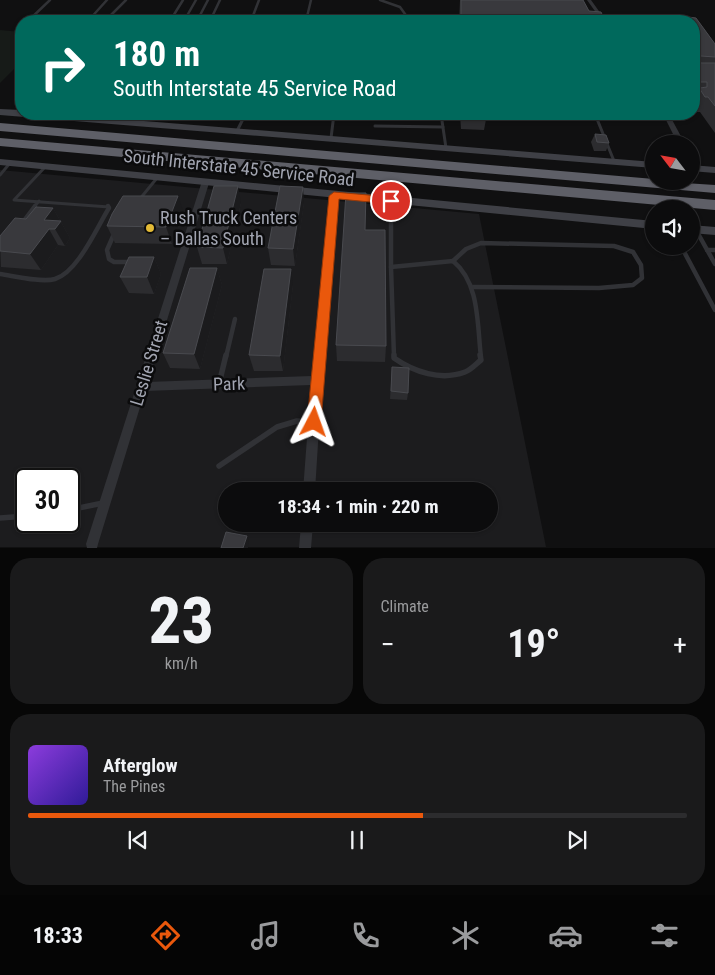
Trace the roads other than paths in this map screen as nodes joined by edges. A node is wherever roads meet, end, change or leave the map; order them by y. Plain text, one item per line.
1 (50, 0) edge
2 (107, 0) edge
3 (126, 0) edge
4 (183, 0) edge
5 (196, 0) edge
6 (208, 0) edge
7 (220, 0) edge
8 (259, 0) edge
9 (311, 0) edge
10 (380, 0) edge
11 (589, 0) edge
12 (34, 15) edge
13 (93, 15) edge
14 (111, 15) edge
15 (174, 15) edge
16 (187, 15) edge
17 (200, 15) edge
18 (213, 15) edge
19 (253, 15) edge
20 (307, 15) edge
21 (406, 15) edge
22 (600, 15) edge
23 (0, 112) edge
24 (15, 113) edge
25 (145, 120) edge
26 (243, 120) edge
27 (333, 120) edge
28 (442, 120) edge
29 (597, 120) edge
30 (669, 120) edge
31 (375, 126) dead end
32 (443, 127) junction
33 (0, 128) edge
34 (237, 130) junction
35 (677, 135) edge
36 (330, 138) junction
37 (0, 142) edge
38 (446, 148) junction
39 (614, 161) junction
40 (5, 162) edge
41 (645, 164) edge
42 (46, 166) junction
43 (700, 167) edge
44 (715, 170) edge
45 (0, 176) edge
46 (157, 178) junction
47 (205, 183) junction
48 (715, 189) edge
49 (334, 196) junction
50 (391, 201) junction
51 (39, 202) junction
52 (143, 204) edge
53 (715, 205) edge
54 (645, 224) edge
55 (117, 227) edge
56 (17, 229) edge
57 (700, 229) edge
58 (715, 230) edge
59 (700, 239) edge
60 (707, 250) junction
61 (715, 250) edge
62 (686, 255) edge
63 (453, 260) junction
64 (138, 262) edge
65 (715, 264) edge
66 (391, 267) junction
67 (0, 274) edge
68 (471, 287) junction
69 (715, 310) edge
70 (235, 320) dead end
71 (317, 380) junction
72 (219, 384) junction
73 (142, 387) junction
74 (314, 422) junction
75 (219, 466) dead end
76 (310, 482) edge
77 (105, 503) junction
78 (80, 508) edge
79 (15, 517) edge
80 (0, 518) edge
81 (306, 532) edge
82 (91, 546) edge
83 (305, 548) edge

1 - 12 lane
2 - 13 lane
3 - 14 lane
4 - 15 lane
5 - 16 lane
6 - 17 lane
7 - 18 lane
8 - 19 lane
9 - 20 lane
10 - 21 lane
11 - 22 street
23 - 24 main road
25 - 34 main road, South Interstate 45 Service Road
26 - 34 lane
27 - 36 lane
28 - 32 lane
29 - 39 lane
30 - 35 street
31 - 32 lane
32 - 38 lane
33 - 48 highway
34 - 36 main road, South Interstate 45 Service Road
36 - 38 main road, South Interstate 45 Service Road
37 - 53 highway
38 - 39 main road, South Interstate 45 Service Road
39 - 41 main road, South Interstate 45 Service Road
40 - 42 main road, South Interstate 45 Service Road
40 - 45 lane
42 - 46 main road, South Interstate 45 Service Road
42 - 51 lane
43 - 44 main road
46 - 47 main road, South Interstate 45 Service Road
46 - 52 lane
47 - 49 main road, South Interstate 45 Service Road
47 - 73 street, Leslie Street
49 - 50 main road, South Interstate 45 Service Road
49 - 71 street
50 - 54 main road, South Interstate 45 Service Road
50 - 66 lane
51 - 56 lane
51 - 67 lane
55 - 64 lane
57 - 58 main road
59 - 60 lane
60 - 61 lane
60 - 65 lane
62 - 69 lane
63 - 66 lane
63 - 68 lane
63 - 68 lane
66 - 68 lane
70 - 72 lane
71 - 72 street, Park
71 - 74 street
72 - 73 street, Park
73 - 77 street, Leslie Street
74 - 75 lane
74 - 76 street
77 - 78 lane
77 - 82 street, Leslie Street
79 - 80 lane
81 - 83 street

